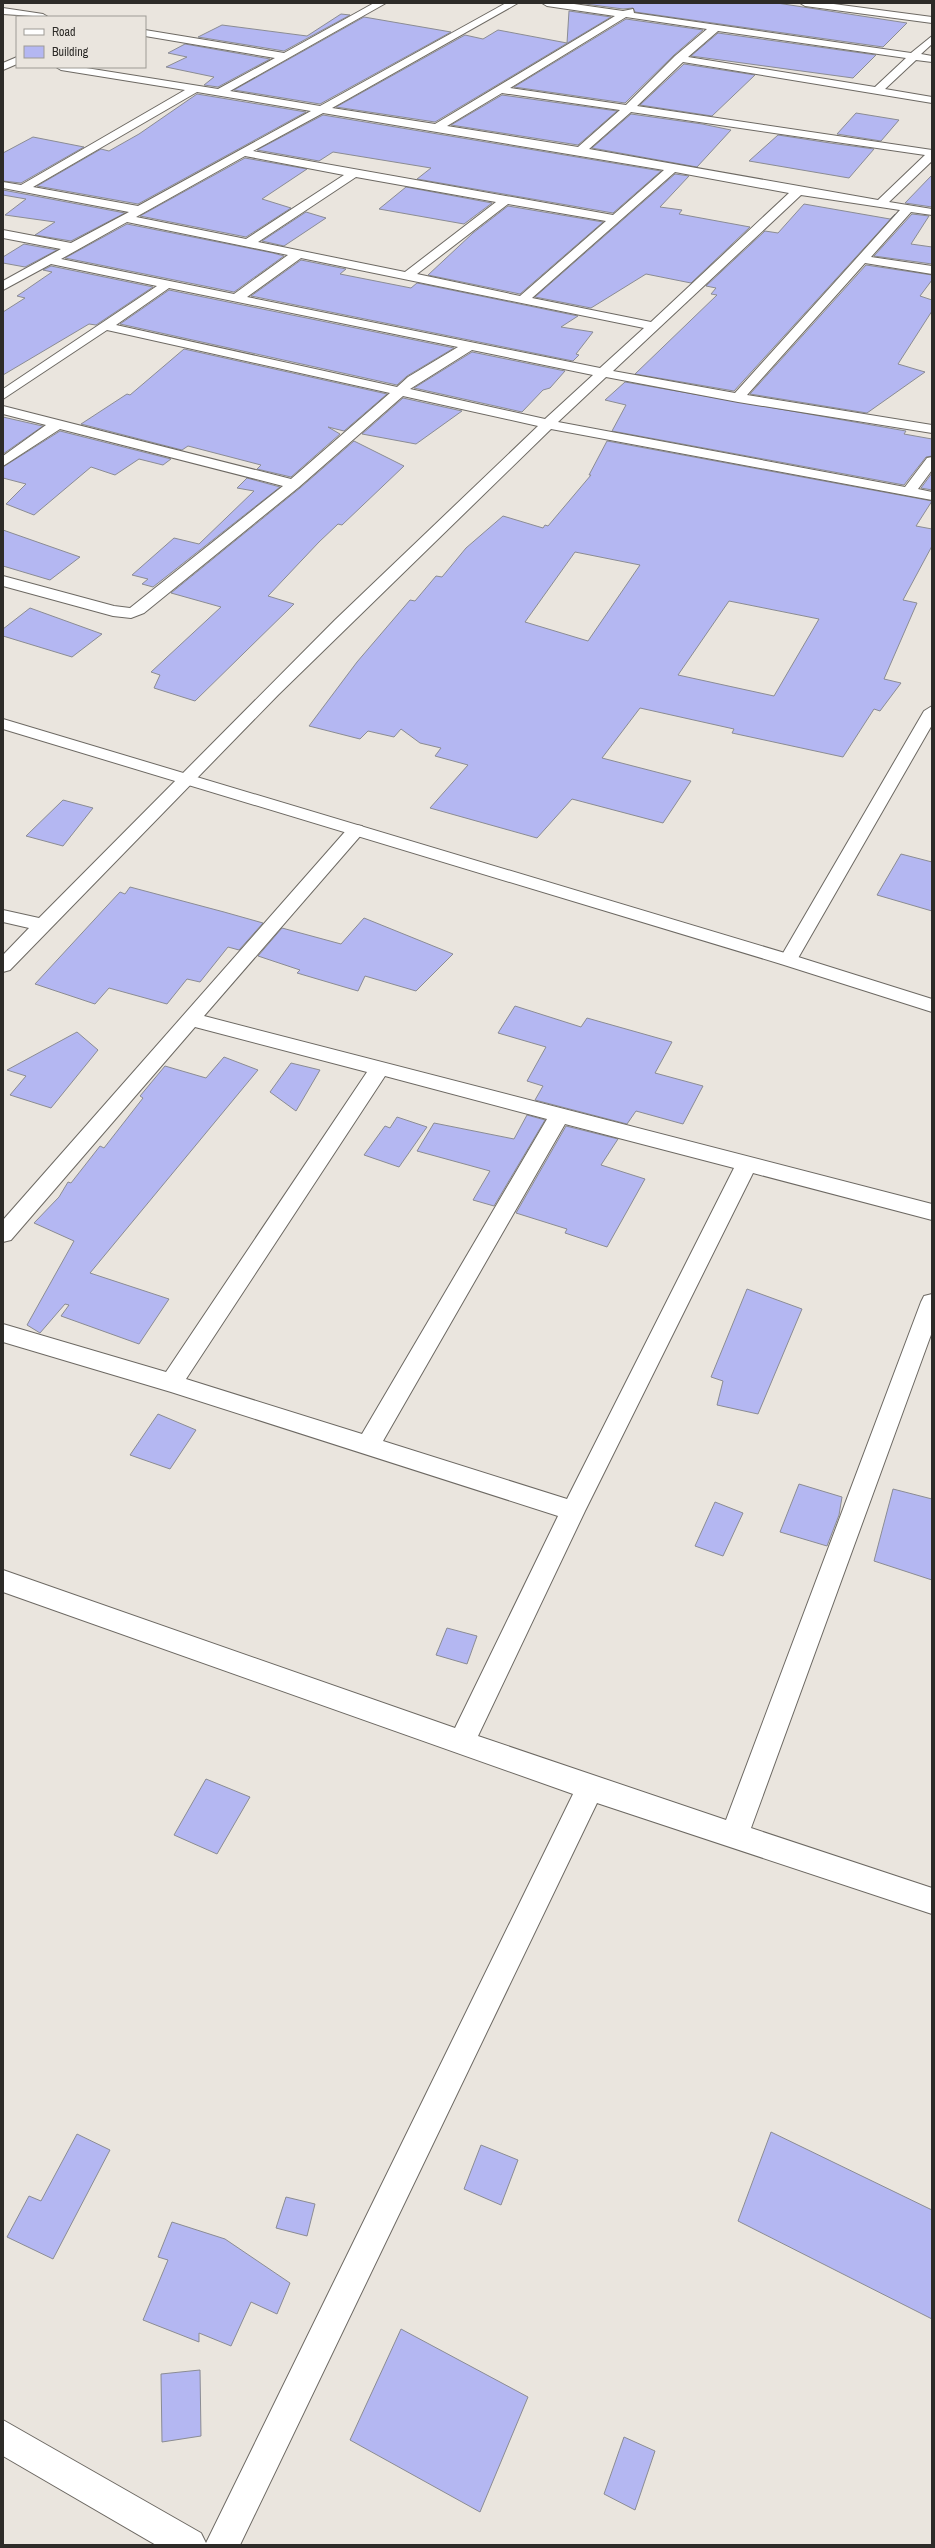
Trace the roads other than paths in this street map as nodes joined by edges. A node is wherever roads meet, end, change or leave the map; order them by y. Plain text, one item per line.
1 (19, 3) edge
2 (381, 3) edge
3 (512, 3) edge
4 (547, 3) edge
5 (805, 3) edge
6 (638, 7) dead end
7 (3, 11) edge
8 (625, 14) junction
9 (36, 16) edge
10 (932, 20) edge
11 (716, 27) junction
12 (146, 33) edge
13 (932, 39) edge
14 (284, 56) junction
15 (912, 56) junction
16 (3, 58) edge
17 (679, 58) junction
18 (932, 59) edge
19 (16, 60) edge
20 (16, 60) edge
21 (3, 67) edge
22 (67, 68) edge
23 (196, 88) junction
24 (499, 89) junction
25 (877, 91) junction
26 (221, 92) junction
27 (932, 100) edge
28 (323, 108) junction
29 (627, 108) junction
30 (436, 128) junction
31 (580, 151) junction
32 (241, 152) junction
33 (932, 154) edge
34 (673, 168) junction
35 (353, 174) junction
36 (3, 185) edge
37 (22, 189) junction
38 (798, 191) junction
39 (506, 200) junction
40 (880, 204) junction
41 (908, 208) junction
42 (139, 210) junction
43 (932, 212) edge
44 (125, 218) junction
45 (615, 220) junction
46 (3, 234) edge
47 (248, 243) junction
48 (71, 247) junction
49 (298, 254) junction
50 (862, 259) junction
51 (48, 260) junction
52 (932, 270) edge
53 (406, 276) junction
54 (169, 284) junction
55 (3, 286) edge
56 (238, 298) junction
57 (523, 300) junction
58 (105, 326) junction
59 (654, 326) junction
60 (471, 345) junction
61 (604, 373) junction
62 (398, 392) junction
63 (3, 395) edge
64 (738, 398) junction
65 (3, 410) edge
66 (57, 424) junction
67 (548, 424) junction
68 (932, 429) edge
69 (932, 461) edge
70 (3, 462) edge
71 (294, 484) junction
72 (908, 492) junction
73 (932, 496) edge
74 (3, 581) edge
75 (932, 711) edge
76 (3, 724) edge
77 (184, 779) junction
78 (356, 830) junction
79 (3, 916) edge
80 (43, 924) junction
81 (788, 960) junction
82 (3, 966) edge
83 (932, 1006) edge
84 (191, 1018) junction
85 (380, 1068) junction
86 (560, 1115) junction
87 (746, 1163) junction
88 (932, 1212) edge
89 (3, 1234) edge
90 (932, 1302) edge
91 (3, 1333) edge
92 (171, 1383) junction
93 (368, 1445) junction
94 (573, 1511) junction
95 (3, 1581) edge
96 (461, 1743) junction
97 (590, 1788) junction
98 (734, 1836) junction
99 (932, 1901) edge
100 (3, 2437) edge
101 (189, 2545) edge
102 (222, 2545) edge

1 - 7 street
2 - 14 street
3 - 28 street
4 - 8 street
5 - 10 street
6 - 8 street
7 - 9 street
8 - 11 street
8 - 24 street
11 - 15 street
11 - 17 street
12 - 14 street
13 - 15 street
14 - 26 street
15 - 18 street
15 - 25 street
16 - 19 street
17 - 25 street
17 - 29 street
20 - 21 street
22 - 23 street
23 - 26 street
23 - 37 street
24 - 29 street
24 - 30 street
25 - 27 street
26 - 28 street
28 - 30 street
28 - 32 street
29 - 31 street
29 - 33 street
30 - 31 street
31 - 34 street
32 - 35 street
32 - 42 street
33 - 40 street
34 - 38 street
34 - 45 street
35 - 39 street
35 - 47 street
36 - 37 street
37 - 42 street
38 - 40 street
38 - 59 street
39 - 45 street
39 - 53 street
40 - 41 street
41 - 43 street
41 - 50 street
42 - 44 street
44 - 47 street
44 - 48 street
45 - 57 street
46 - 48 street
47 - 49 street
48 - 51 street
49 - 53 street
49 - 56 street
50 - 52 street
50 - 64 street
51 - 54 street
51 - 55 street
53 - 57 street
54 - 56 street
54 - 58 street
56 - 60 street
57 - 59 street
58 - 62 street
58 - 63 street
59 - 61 street
60 - 61 street
60 - 62 street
61 - 64 street
61 - 67 street
62 - 67 street
62 - 71 street
64 - 68 street
65 - 66 street
66 - 70 street
66 - 71 street
67 - 72 street
67 - 77 street
69 - 72 street
71 - 74 street
72 - 73 street
75 - 81 street
76 - 77 street
77 - 78 street
77 - 80 street
78 - 81 street
78 - 84 street
79 - 80 street
80 - 82 street
81 - 83 street
84 - 85 street
84 - 89 street
85 - 86 street
85 - 92 street
86 - 87 street
86 - 93 street
87 - 88 street
87 - 94 street
90 - 98 street
91 - 92 street
92 - 93 street
93 - 94 street
94 - 96 street
95 - 96 street
96 - 97 street
97 - 98 street
97 - 102 street
98 - 99 street
100 - 101 street

